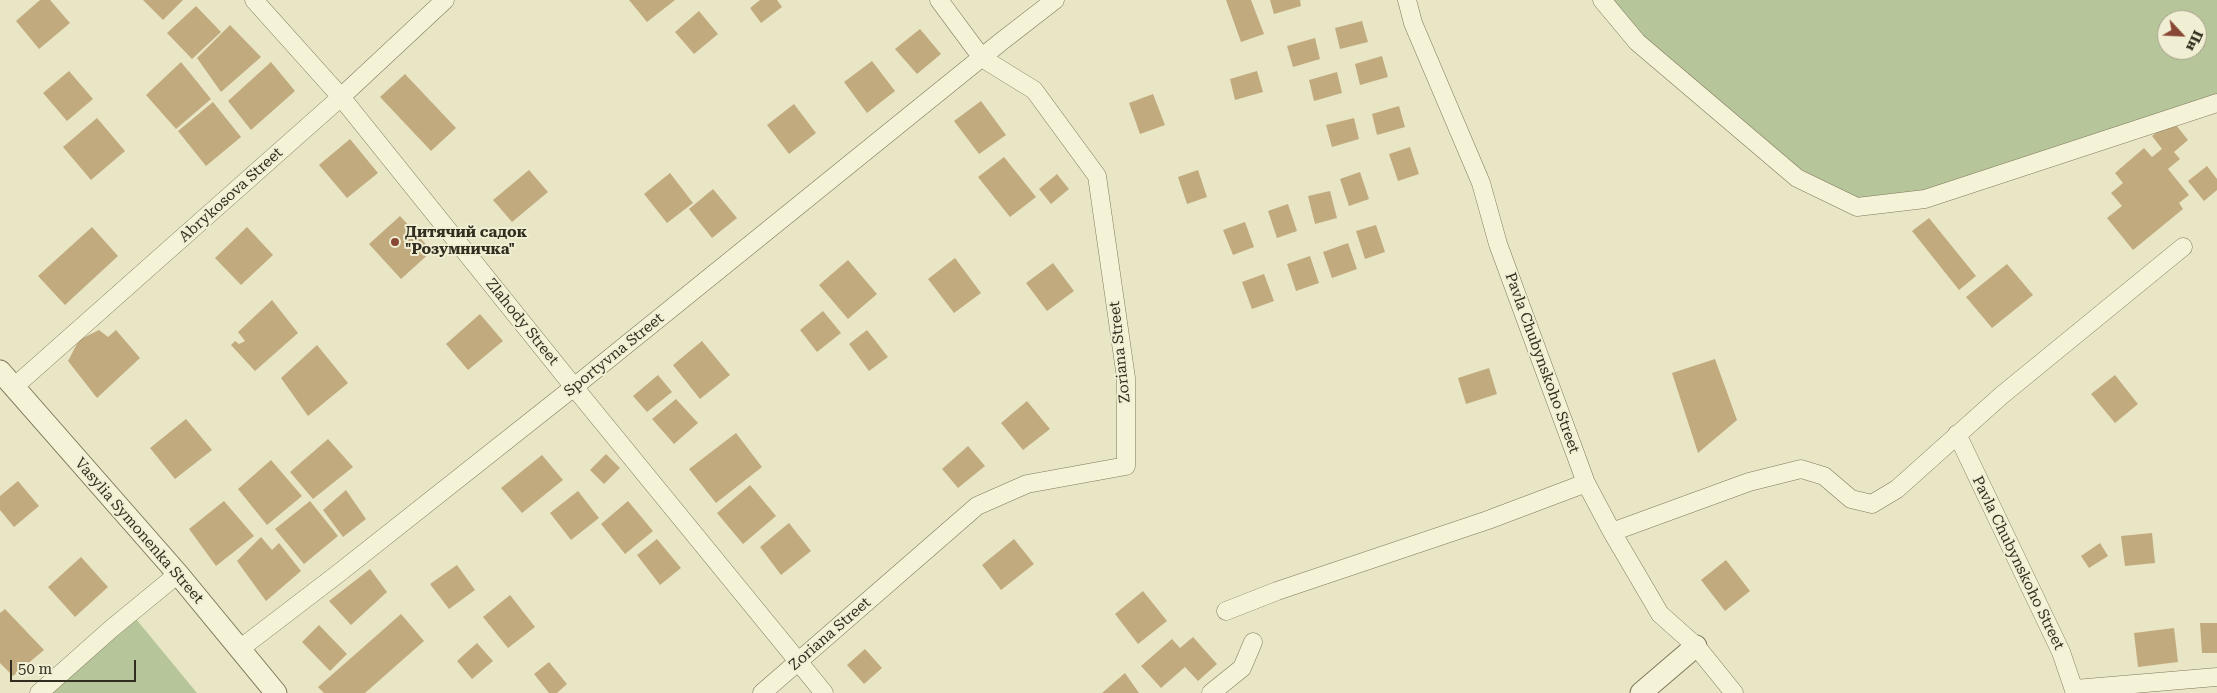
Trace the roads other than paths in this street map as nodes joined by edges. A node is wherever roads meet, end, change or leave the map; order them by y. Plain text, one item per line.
1 (254, 0) edge
2 (445, 0) edge
3 (939, 0) edge
4 (1055, 0) edge
5 (1407, 0) edge
6 (1602, 0) edge
7 (982, 58) junction
8 (341, 97) junction
9 (2217, 103) edge
10 (2183, 247) dead end
11 (0, 371) edge
12 (14, 387) junction
13 (574, 387) junction
14 (1957, 434) junction
15 (1586, 482) junction
16 (1612, 532) junction
17 (178, 574) junction
18 (1226, 611) dead end
19 (1253, 642) dead end
20 (1696, 646) junction
21 (241, 648) junction
22 (799, 662) junction
23 (2217, 677) edge
24 (2075, 691) edge
25 (39, 693) edge
26 (276, 693) edge
27 (762, 693) edge
28 (824, 693) edge
29 (1211, 693) edge
30 (1641, 693) edge
31 (1734, 693) edge

1 - 8 street, Zlahody Street
2 - 8 street, Abrykosova Street
3 - 7 street
4 - 7 street, Sportyvna Street
5 - 15 street, Pavla Chubynskoho Street
6 - 9 street
7 - 13 street, Sportyvna Street
7 - 22 street, Zoriana Street
8 - 12 street, Abrykosova Street
8 - 13 street, Zlahody Street
10 - 14 street
11 - 12 street, Vasylia Symonenka Street
12 - 17 street, Vasylia Symonenka Street
13 - 21 street, Sportyvna Street
13 - 22 street, Zlahody Street
14 - 16 street
14 - 24 street, Pavla Chubynskoho Street
15 - 16 street, Pavla Chubynskoho Street
15 - 18 street
16 - 20 street, Pavla Chubynskoho Street
17 - 21 street, Vasylia Symonenka Street
17 - 25 street
19 - 29 street
20 - 30 street
20 - 31 street, Pavla Chubynskoho Street
21 - 26 street, Vasylia Symonenka Street
22 - 27 street, Zoriana Street
22 - 28 street, Zlahody Street
23 - 24 street

